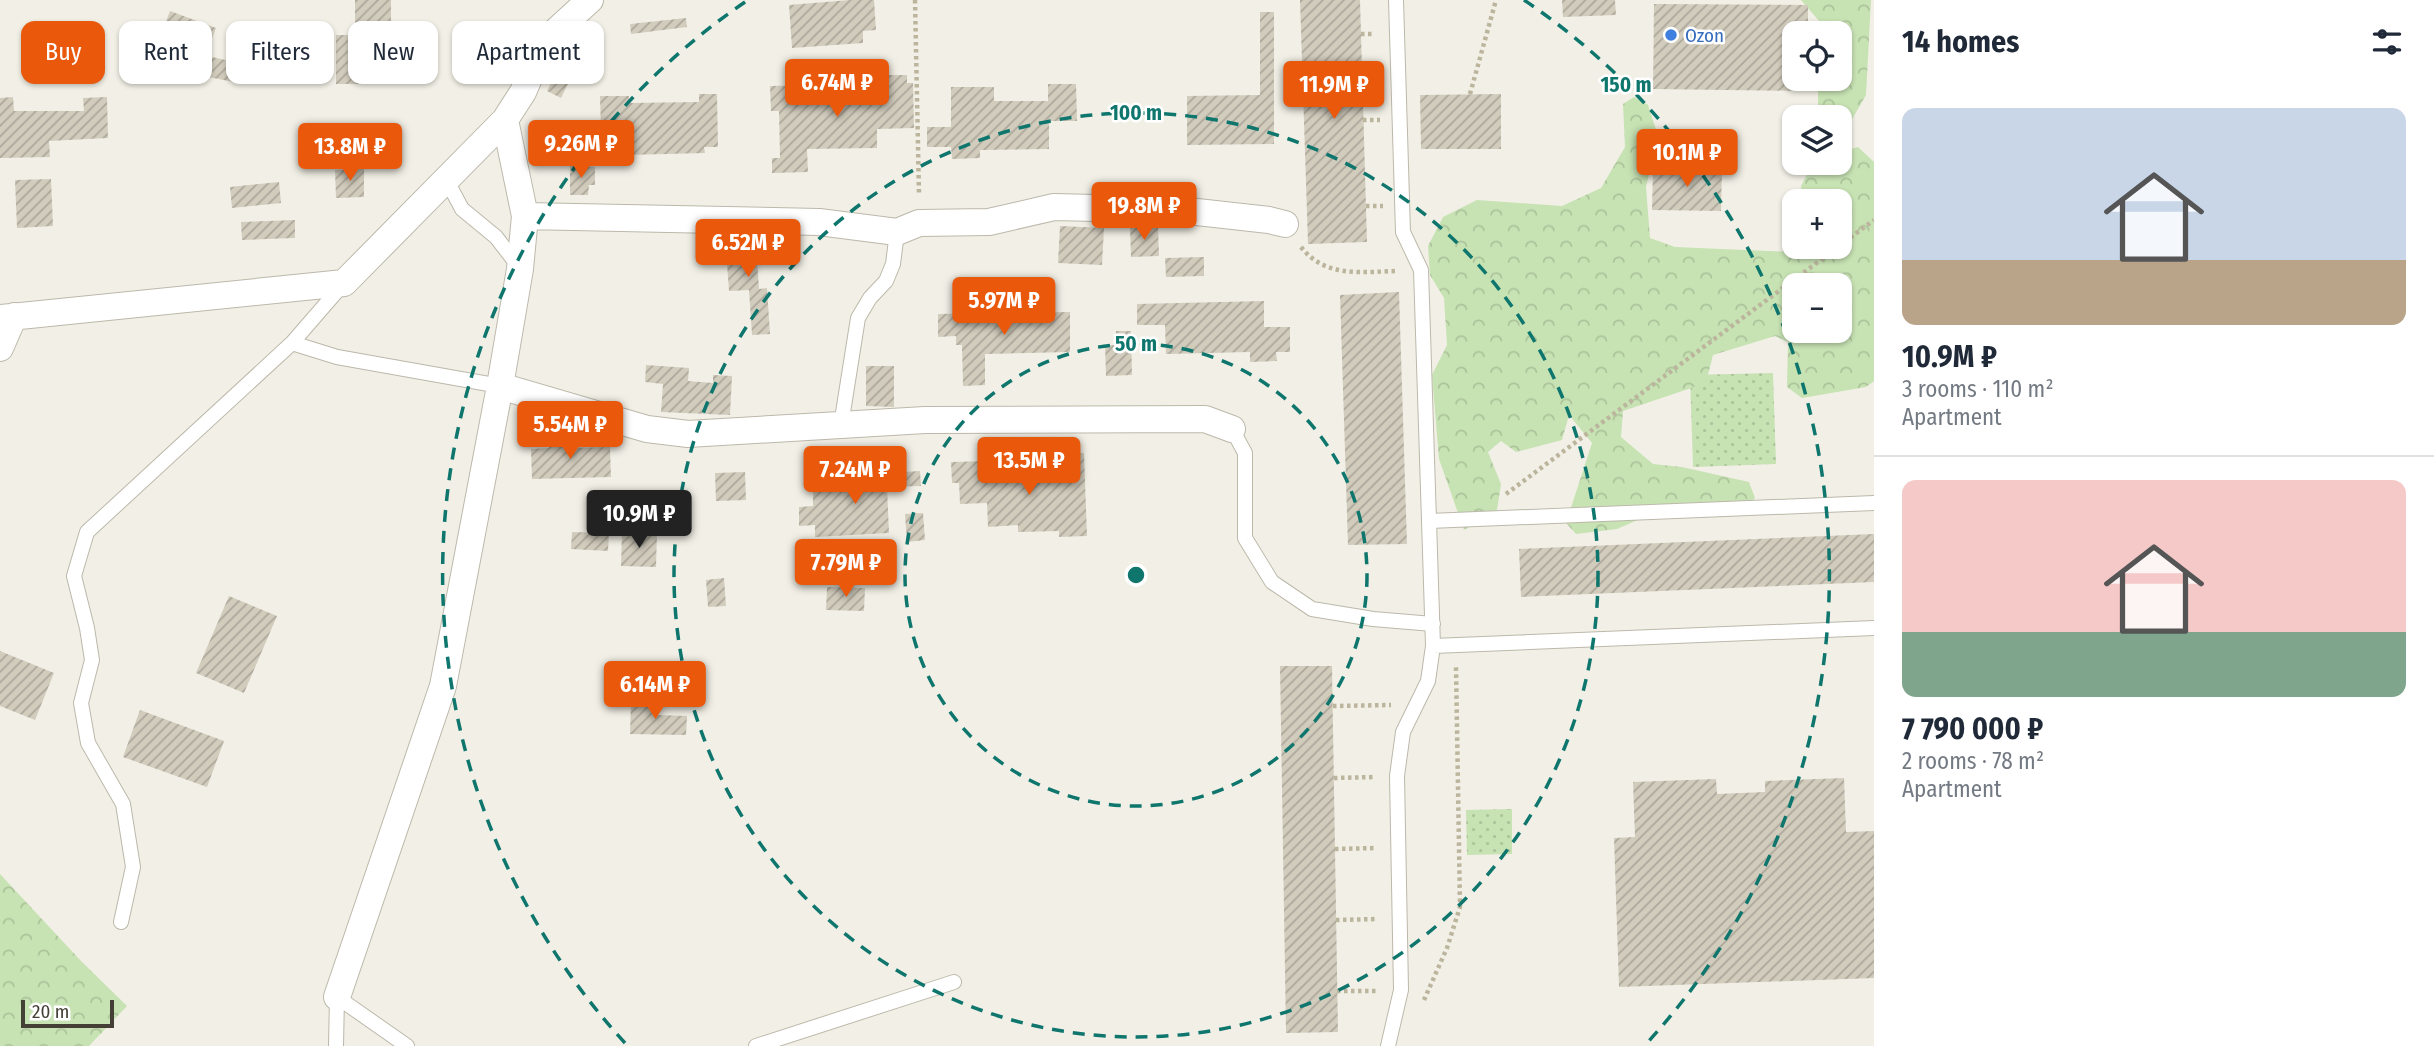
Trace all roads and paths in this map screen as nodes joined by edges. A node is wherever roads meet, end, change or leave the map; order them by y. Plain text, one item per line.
1 (590, 0) edge
2 (915, 0) edge
3 (1396, 0) edge
4 (1496, 0) edge
5 (1470, 94) dead end
6 (505, 120) junction
7 (1363, 120) dead end
8 (1373, 120) dead end
9 (446, 179) junction
10 (1366, 206) dead end
11 (1382, 206) dead end
12 (525, 216) junction
13 (1874, 220) edge
14 (1285, 224) joint
15 (908, 228) junction
16 (1852, 236) edge
17 (1822, 259) edge
18 (520, 269) junction
19 (1422, 270) junction
20 (344, 283) junction
21 (7, 317) edge
22 (292, 343) junction
23 (0, 348) edge
24 (500, 386) junction
25 (841, 425) junction
26 (1232, 429) joint
27 (1874, 503) edge
28 (1472, 520) junction
29 (1429, 521) junction
30 (1433, 624) junction
31 (1874, 628) edge
32 (1456, 645) junction
33 (1433, 646) junction
34 (1416, 704) junction
35 (1333, 706) dead end
36 (1398, 776) junction
37 (1334, 778) dead end
38 (1399, 848) junction
39 (1335, 849) dead end
40 (1400, 919) junction
41 (1336, 920) dead end
42 (121, 922) dead end
43 (954, 982) dead end
44 (1401, 990) junction
45 (1337, 991) dead end
46 (337, 997) junction
47 (1421, 1007) dead end
48 (336, 1046) edge
49 (407, 1046) edge
50 (756, 1046) edge
51 (1388, 1046) edge

1 - 6 street
2 - 15 path
3 - 19 lane
4 - 5 path
6 - 9 street
6 - 12 street
7 - 8 path
9 - 18 lane
9 - 20 street
10 - 11 path
12 - 15 street
12 - 18 street
13 - 16 path
14 - 15 street
14 - 19 path
15 - 25 lane
17 - 28 path
18 - 24 street
19 - 29 lane
20 - 21 street
20 - 22 lane
21 - 23 street
22 - 24 lane
22 - 42 lane
24 - 25 street
24 - 46 street
25 - 26 street
26 - 30 lane
27 - 28 lane
28 - 29 lane
29 - 30 lane
30 - 33 lane
31 - 32 lane
32 - 33 lane
32 - 47 path
33 - 34 lane
34 - 35 path
34 - 36 lane
36 - 37 path
36 - 38 lane
38 - 39 path
38 - 40 lane
40 - 41 path
40 - 44 lane
43 - 50 lane
44 - 45 path
44 - 51 lane
46 - 48 lane
46 - 49 lane

